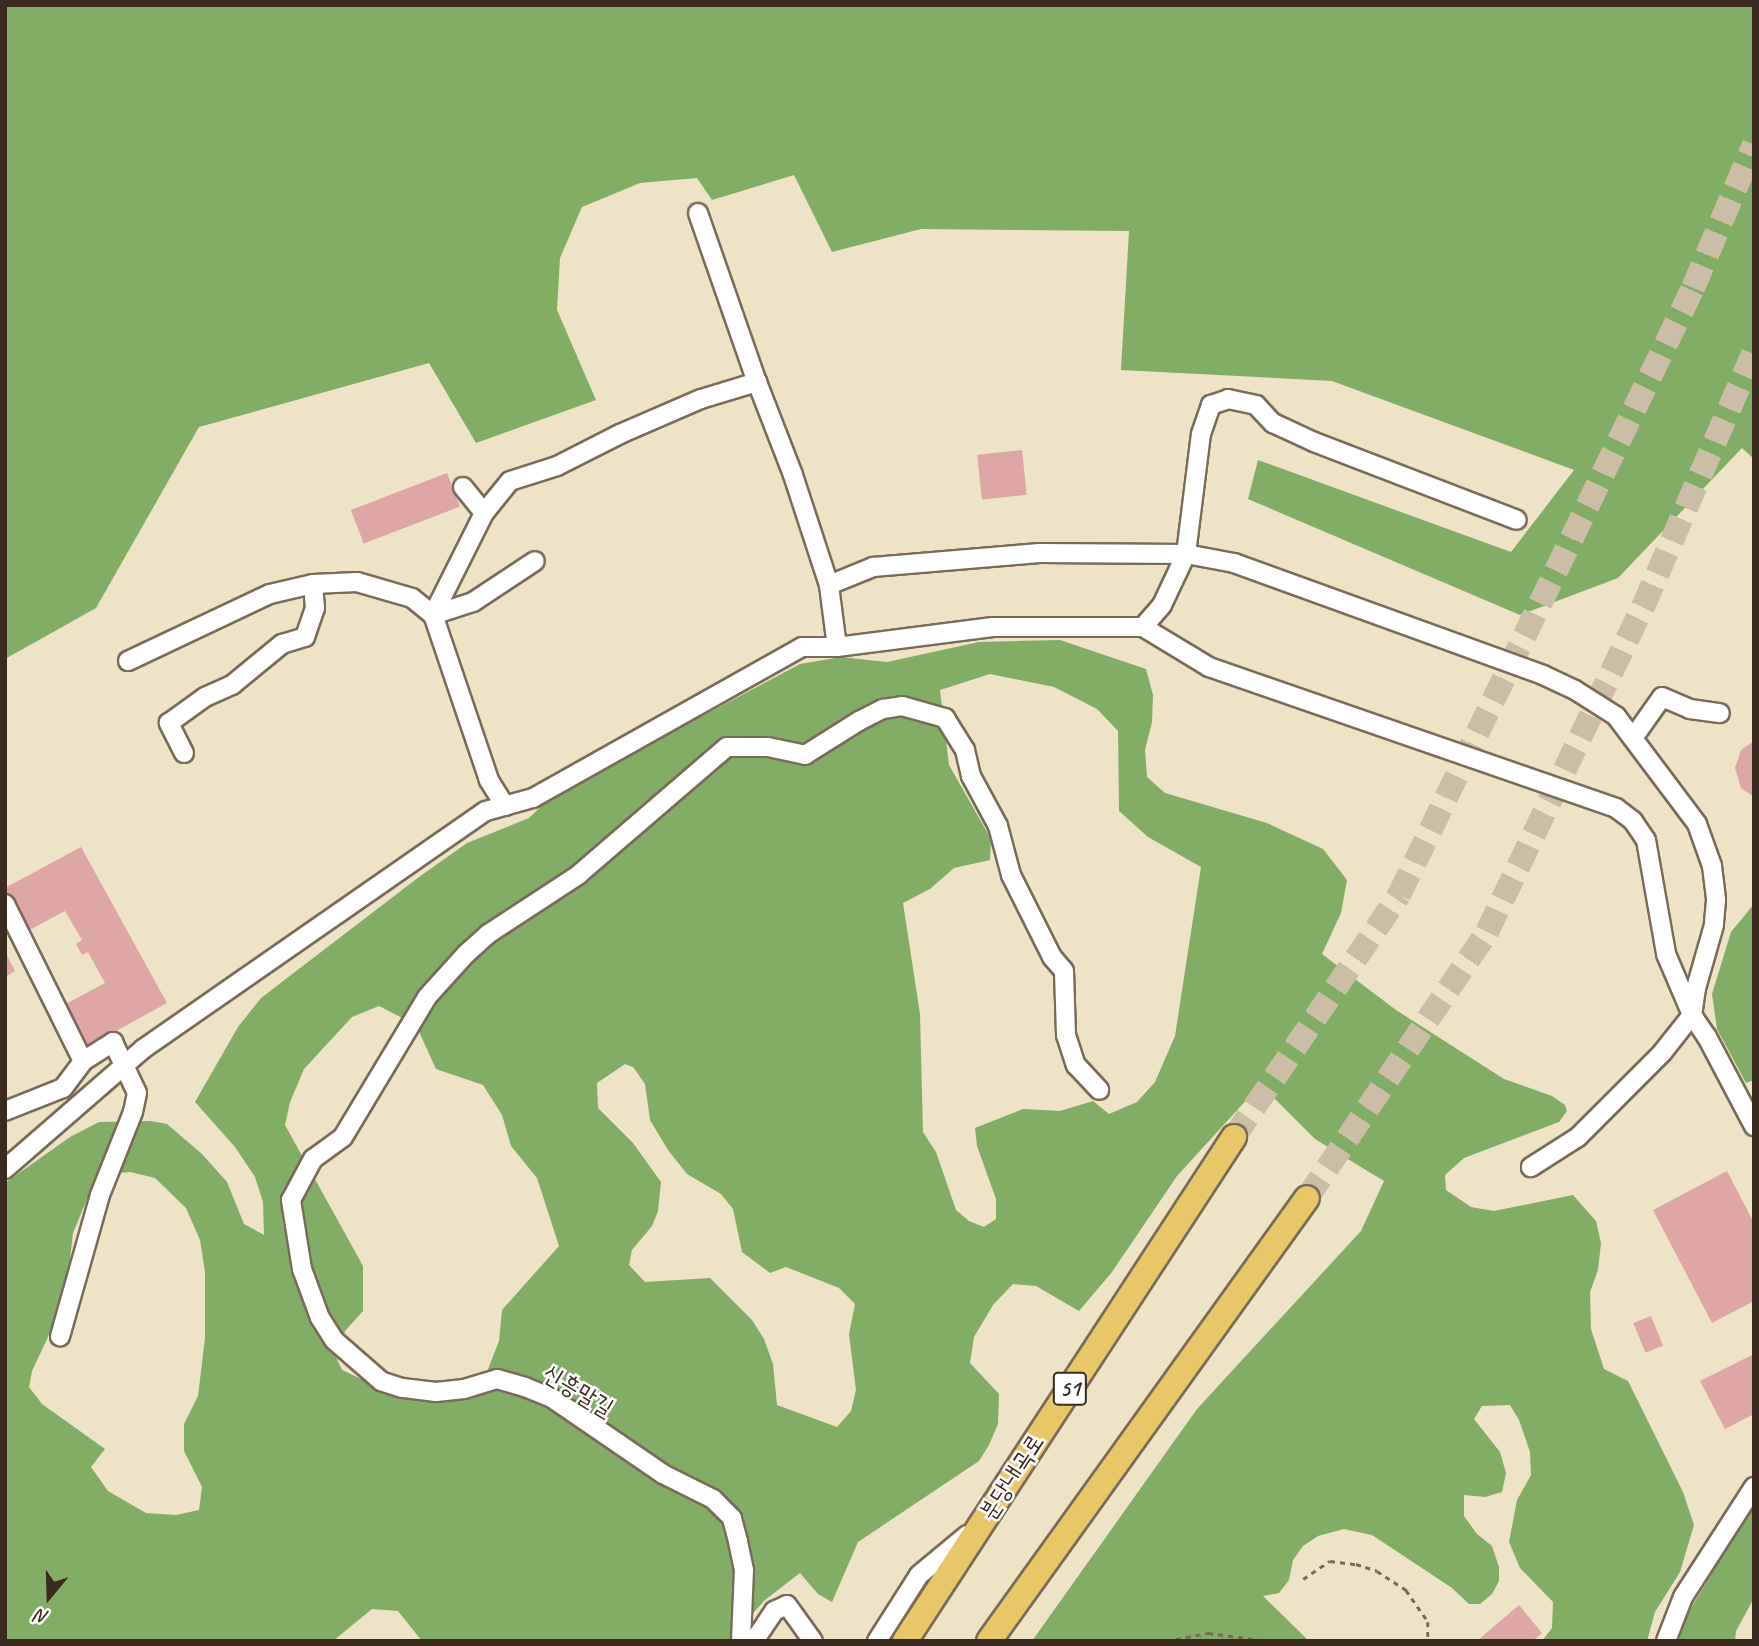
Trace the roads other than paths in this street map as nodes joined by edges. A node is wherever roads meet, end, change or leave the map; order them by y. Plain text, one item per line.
1 (698, 213) dead end
2 (757, 382) junction
3 (463, 487) dead end
4 (484, 513) junction
5 (1517, 520) dead end
6 (1186, 554) junction
7 (535, 561) dead end
8 (313, 584) junction
9 (829, 585) junction
10 (433, 615) junction
11 (1143, 627) junction
12 (837, 647) junction
13 (128, 662) dead end
14 (1720, 713) dead end
15 (1633, 738) junction
16 (184, 753) dead end
17 (505, 806) junction
18 (5, 904) edge
19 (1692, 1015) junction
20 (83, 1061) junction
21 (125, 1064) junction
22 (1098, 1090) dead end
23 (5, 1111) edge
24 (1754, 1126) edge
25 (1234, 1137) tunnel mouth
26 (1531, 1167) dead end
27 (5, 1169) edge
28 (1307, 1198) tunnel mouth
29 (60, 1336) dead end
30 (1754, 1487) edge
31 (983, 1521) junction
32 (740, 1641) edge
33 (754, 1641) edge
34 (813, 1641) edge
35 (877, 1641) edge
36 (905, 1641) edge
37 (989, 1641) edge
38 (1666, 1641) edge

1 - 2 lane
2 - 4 lane
2 - 9 lane
3 - 4 lane
4 - 10 lane
5 - 6 lane
6 - 9 lane
6 - 11 lane
6 - 15 lane
7 - 10 lane
8 - 10 lane
8 - 13 lane
8 - 16 lane
9 - 12 lane
10 - 17 lane
11 - 12 lane
11 - 19 lane
12 - 17 lane
14 - 15 lane
15 - 19 lane
17 - 21 lane
18 - 20 lane
19 - 24 lane
19 - 26 lane
20 - 21 lane
20 - 23 lane
21 - 27 lane
21 - 29 lane
22 - 32 lane, 신흥말길
25 - 31 highway, 분당내곡로 / 51
28 - 37 highway
30 - 38 lane
31 - 35 lane
31 - 36 highway, 분당내곡로 / 51
33 - 34 lane

